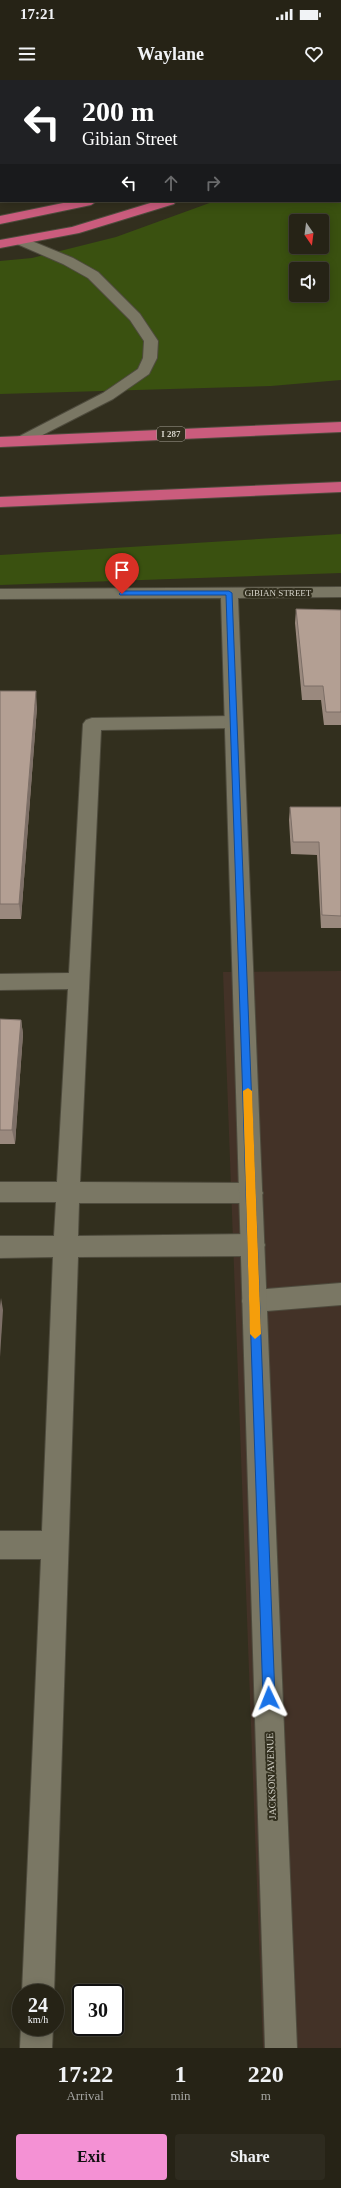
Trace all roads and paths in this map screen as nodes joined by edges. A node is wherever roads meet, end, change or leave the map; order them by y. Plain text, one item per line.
1 (86, 202) edge
2 (142, 202) edge
3 (167, 202) edge
4 (0, 220) edge
5 (0, 233) edge
6 (22, 241) junction
7 (0, 244) edge
8 (341, 427) edge
9 (21, 441) junction
10 (0, 442) edge
11 (341, 487) edge
12 (0, 502) edge
13 (341, 592) edge
14 (229, 593) junction
15 (0, 594) edge
16 (234, 722) junction
17 (80, 981) junction
18 (0, 982) edge
19 (0, 1192) edge
20 (68, 1192) junction
21 (251, 1193) junction
22 (253, 1245) junction
23 (0, 1247) edge
24 (66, 1247) junction
25 (341, 1294) edge
26 (254, 1301) junction
27 (0, 1546) edge
28 (56, 1546) junction
29 (38, 1984) edge
30 (37, 2036) edge
31 (36, 2048) edge
32 (281, 2048) edge

1 - 4 highway
2 - 5 highway
3 - 6 highway
6 - 7 highway
6 - 9 street
8 - 9 highway, I 287
9 - 10 highway, I 287
11 - 12 highway
13 - 14 street, GIBIAN STREET
14 - 15 street, GIBIAN STREET
14 - 16 street, JACKSON AVENUE
16 - 17 street
16 - 21 street, JACKSON AVENUE
17 - 18 street
17 - 20 street
19 - 20 street
20 - 21 street
20 - 24 street
21 - 22 street, JACKSON AVENUE
22 - 24 street
22 - 26 street, JACKSON AVENUE
23 - 24 street
24 - 28 street
25 - 26 street
26 - 32 street, JACKSON AVENUE
27 - 28 street
28 - 29 street
30 - 31 street

